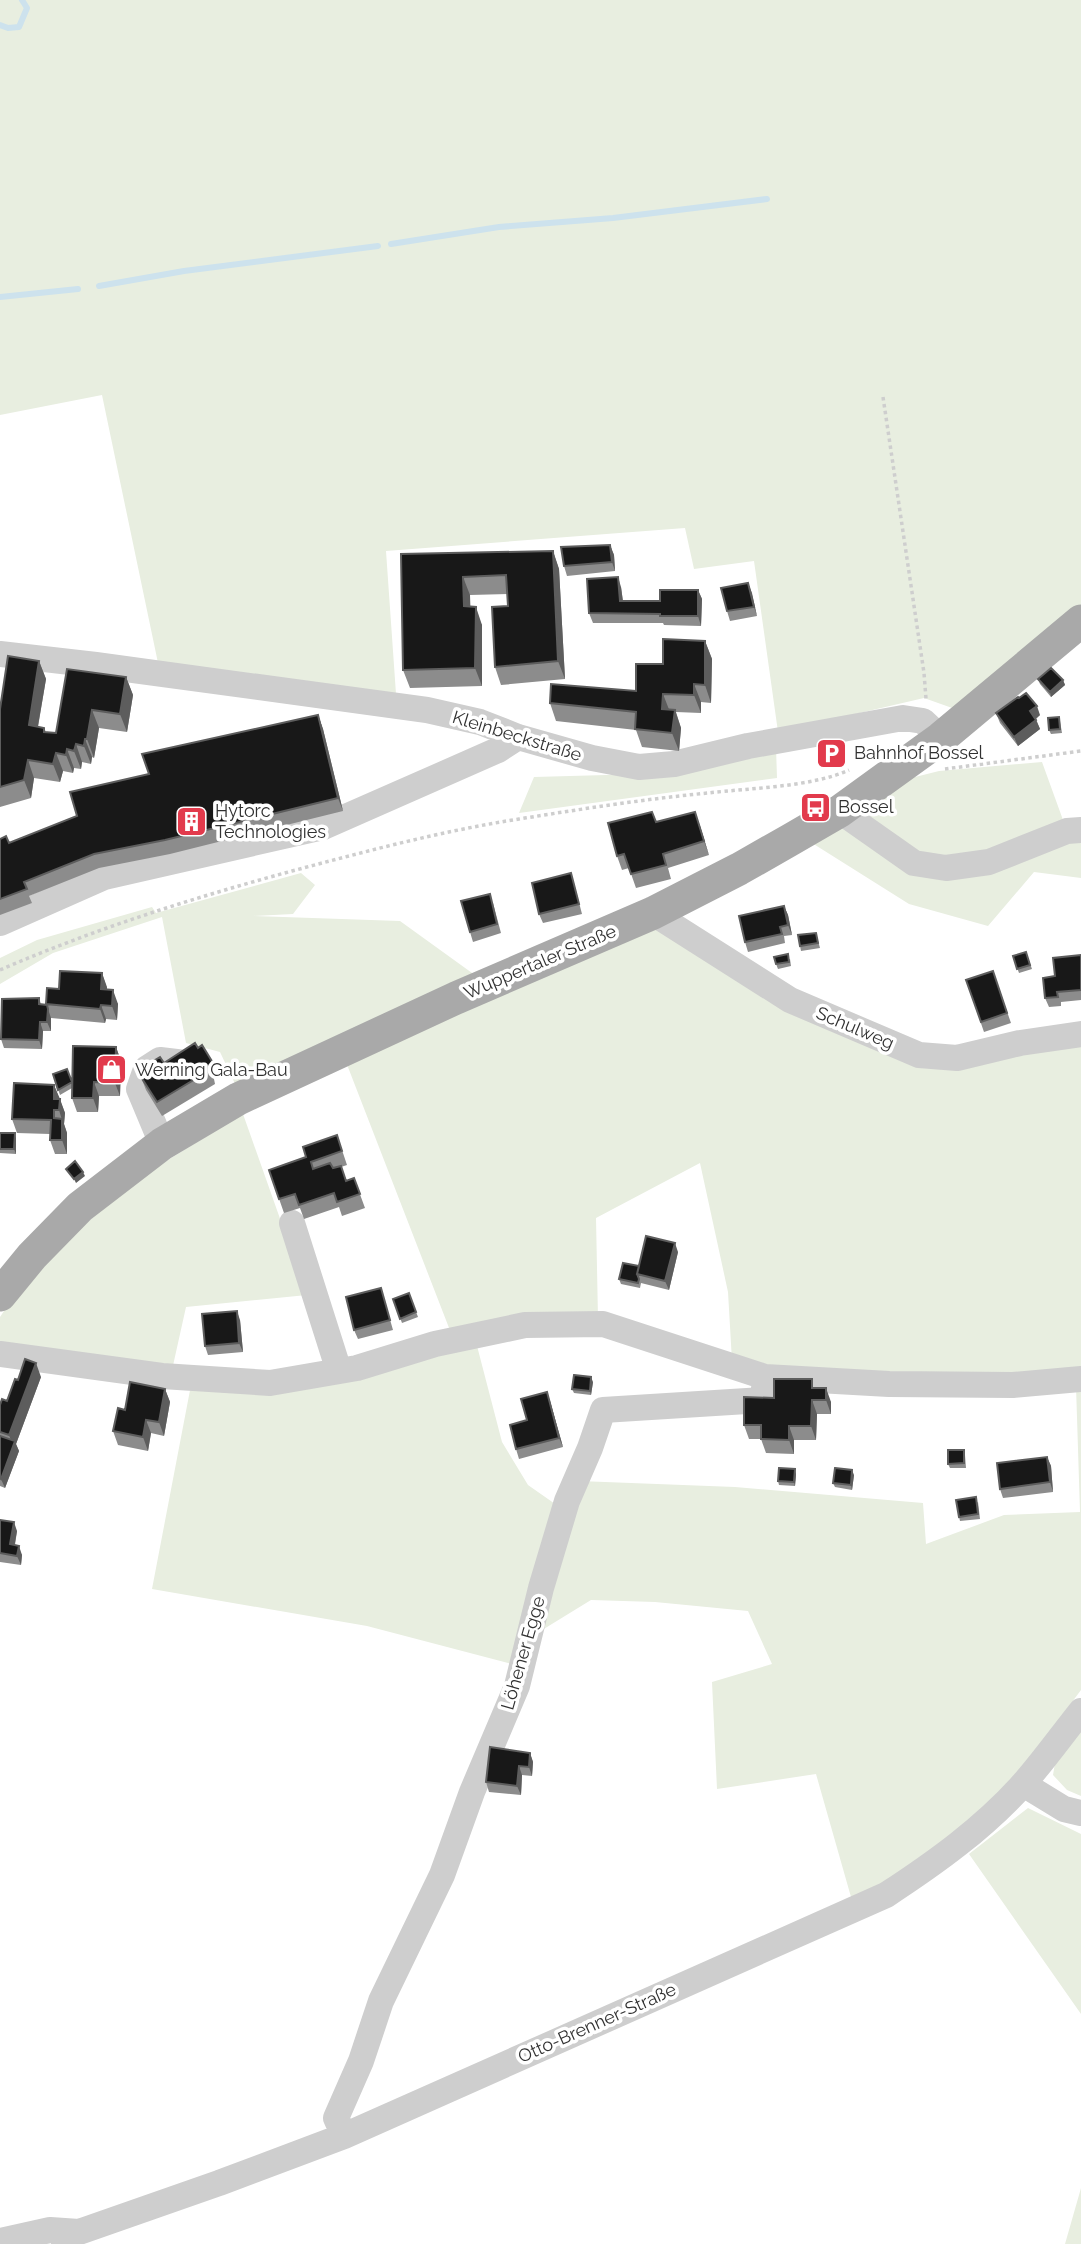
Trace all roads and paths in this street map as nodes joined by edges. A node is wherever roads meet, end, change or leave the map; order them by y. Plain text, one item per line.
1 (883, 397) dead end
2 (1081, 621) edge
3 (0, 654) edge
4 (924, 673) dead end
5 (518, 737) junction
6 (1081, 751) edge
7 (940, 754) junction
8 (836, 776) dead end
9 (840, 811) junction
10 (1081, 830) edge
11 (653, 913) junction
12 (0, 923) edge
13 (0, 970) edge
14 (1081, 1034) edge
15 (185, 1063) edge
16 (162, 1144) junction
17 (292, 1223) dead end
18 (0, 1296) edge
19 (0, 1354) edge
20 (339, 1371) junction
21 (765, 1377) junction
22 (1081, 1379) edge
23 (1081, 1711) edge
24 (1023, 1784) junction
25 (1081, 1813) edge
26 (344, 2136) junction
27 (72, 2238) edge
28 (0, 2241) edge

1 - 4 path
2 - 7 main road, Wuppertaler Straße
3 - 5 street, Kleinbeckstraße
5 - 7 street, Kleinbeckstraße
5 - 12 street
6 - 7 path
7 - 9 main road, Wuppertaler Straße
8 - 13 path
9 - 10 street
9 - 11 main road, Wuppertaler Straße
11 - 14 street, Schulweg
11 - 16 main road, Wuppertaler Straße
15 - 16 street
16 - 18 main road, Wuppertaler Straße
17 - 20 street
19 - 20 street
20 - 21 street
21 - 22 street
21 - 26 street, Löhener Egge
23 - 24 street, Otto-Brenner-Straße
24 - 25 street
24 - 26 street, Otto-Brenner-Straße
26 - 27 street, Otto-Brenner-Straße
27 - 28 street, Otto-Brenner-Straße

